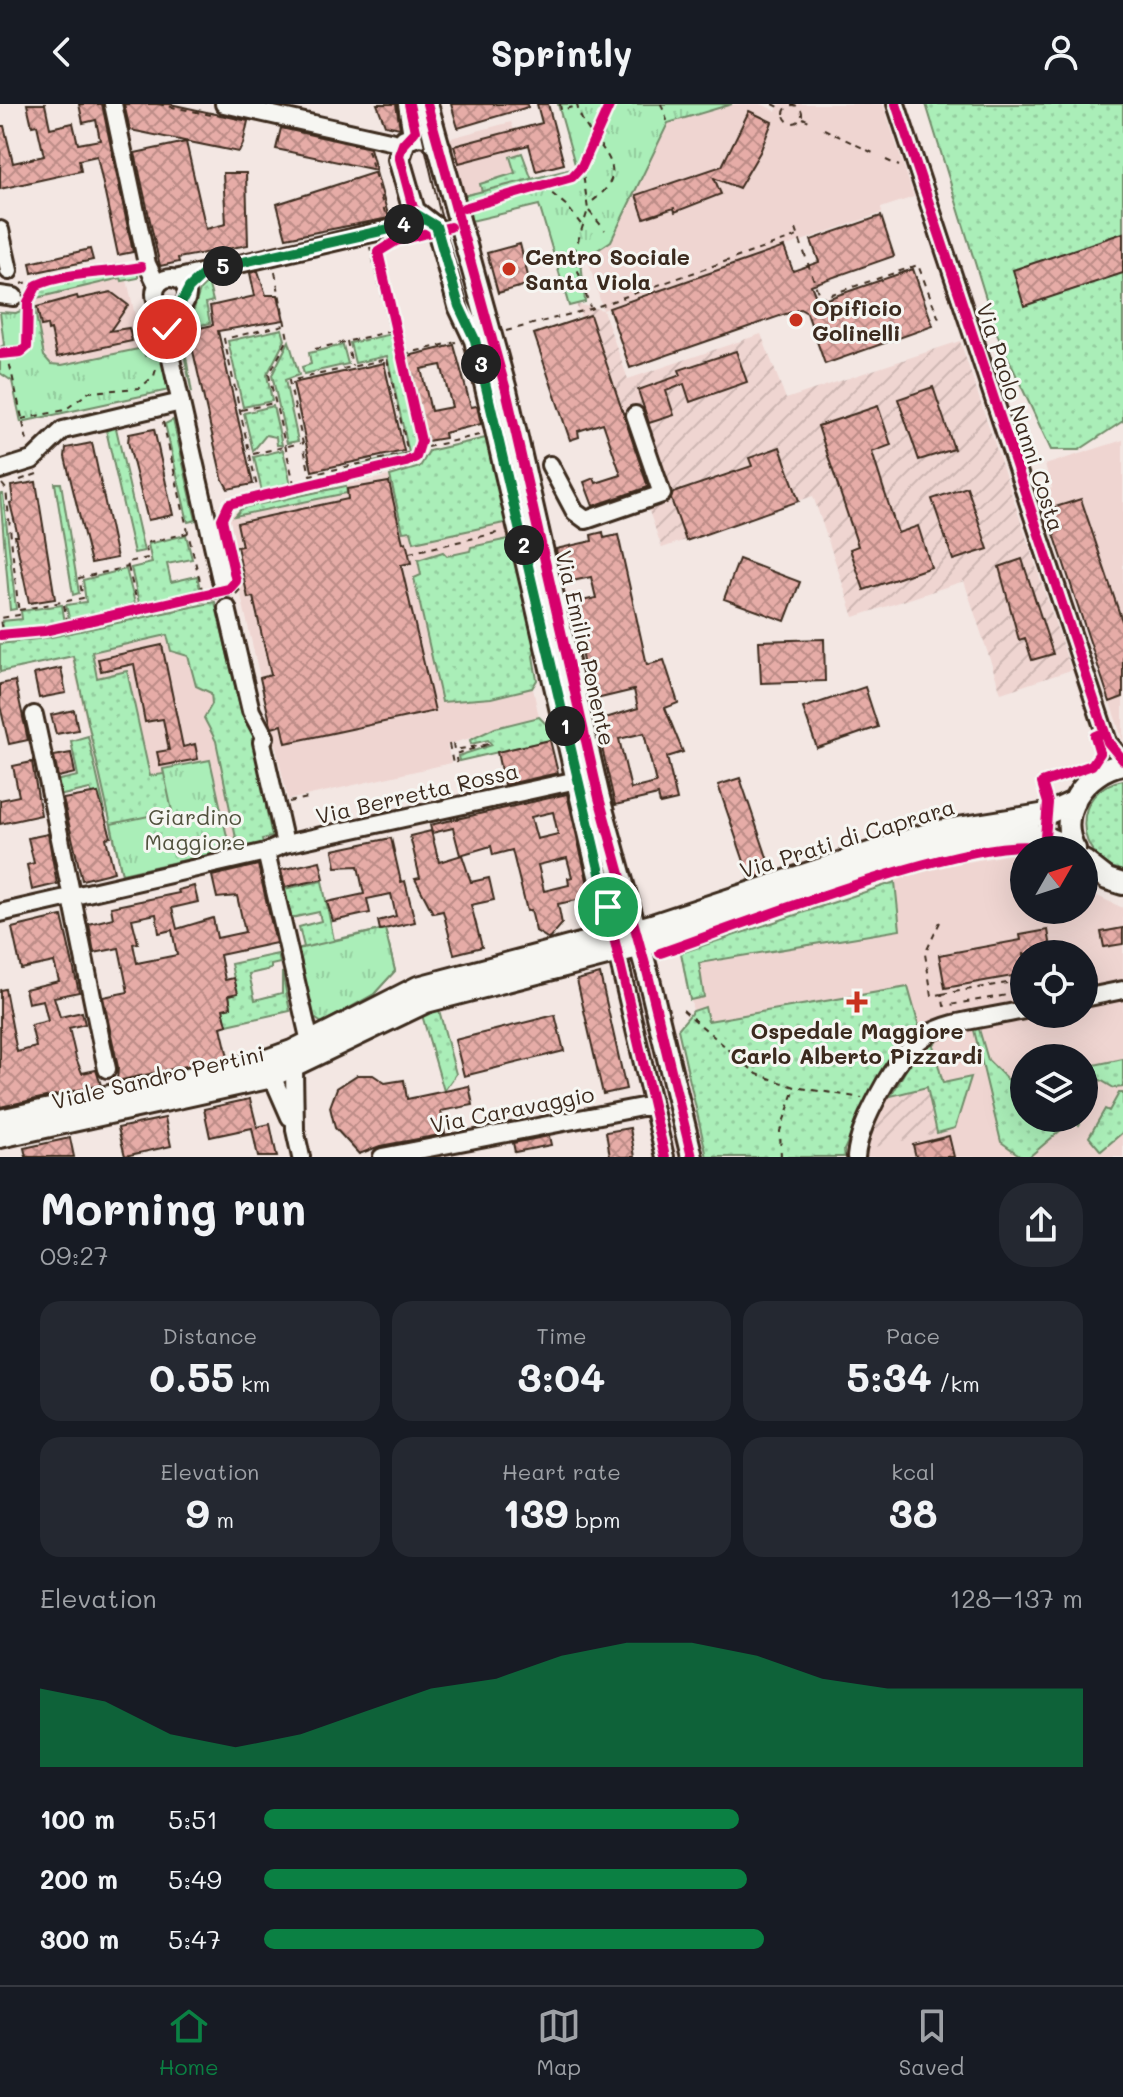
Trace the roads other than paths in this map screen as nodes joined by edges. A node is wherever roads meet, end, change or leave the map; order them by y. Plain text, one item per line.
1 (113, 104) edge
2 (409, 104) edge
3 (427, 104) edge
4 (896, 104) edge
5 (249, 107) edge
6 (221, 110) edge
7 (408, 140) junction
8 (440, 148) junction
9 (454, 196) junction
10 (423, 217) junction
11 (0, 230) edge
12 (208, 270) junction
13 (9, 271) dead end
14 (175, 279) junction
15 (157, 285) junction
16 (187, 292) junction
17 (168, 308) junction
18 (181, 402) junction
19 (635, 415) dead end
20 (526, 473) junction
21 (1, 477) edge
22 (34, 715) dead end
23 (1108, 742) junction
24 (1123, 762) edge
25 (1100, 771) junction
26 (577, 780) junction
27 (1075, 801) junction
28 (1014, 836) edge
29 (1039, 836) edge
30 (1070, 836) edge
31 (1010, 837) edge
32 (285, 844) junction
33 (266, 852) junction
34 (1098, 872) edge
35 (1123, 884) edge
36 (72, 896) junction
37 (0, 913) edge
38 (638, 938) junction
39 (616, 944) junction
40 (1123, 990) edge
41 (1098, 991) edge
42 (1010, 1013) edge
43 (310, 1042) junction
44 (107, 1069) dead end
45 (294, 1069) junction
46 (268, 1078) junction
47 (652, 1105) junction
48 (0, 1120) edge
49 (295, 1130) junction
50 (0, 1137) edge
51 (301, 1157) edge
52 (382, 1157) edge
53 (665, 1157) edge
54 (692, 1157) edge
55 (856, 1157) edge

1 - 15 street
2 - 7 main road, Via Emilia Ponente
3 - 8 main road, Via Emilia Ponente
4 - 23 street, Via Paolo Nanni Costa
5 - 6 street
5 - 7 street
7 - 8 main road
7 - 10 main road, Via Emilia Ponente
8 - 9 main road, Via Emilia Ponente
9 - 10 main road
9 - 20 main road, Via Emilia Ponente
10 - 12 street
10 - 26 main road, Via Emilia Ponente
11 - 13 street
12 - 14 street
12 - 16 street
14 - 15 street
14 - 16 street
15 - 17 street
16 - 17 street
17 - 18 street
18 - 21 street
18 - 32 street
19 - 20 street
20 - 38 main road, Via Emilia Ponente
22 - 36 street
23 - 24 street, Via Paolo Nanni Costa
23 - 25 street
24 - 25 main road
25 - 27 main road
26 - 32 street, Via Berretta Rossa
26 - 39 main road, Via Emilia Ponente
27 - 30 main road
27 - 38 main road, Via Prati di Caprara
28 - 29 main road, Via Prati di Caprara
31 - 38 main road, Via Prati di Caprara
32 - 33 street, Via Berretta Rossa
33 - 36 street, Via Berretta Rossa
33 - 43 street
34 - 35 main road
36 - 37 street, Via Berretta Rossa
36 - 44 street
38 - 39 main road, Viale Sandro Pertini
38 - 54 main road, Via Emilia Ponente
39 - 43 main road, Viale Sandro Pertini
39 - 45 main road, Viale Sandro Pertini
39 - 47 street, Via Emilia Ponente
40 - 41 street
42 - 55 street
43 - 48 main road, Viale Sandro Pertini
45 - 46 main road, Viale Sandro Pertini
45 - 49 street
46 - 49 street
46 - 50 main road, Viale Sandro Pertini
47 - 52 street, Via Caravaggio
47 - 53 street, Via Emilia Ponente
49 - 51 street

